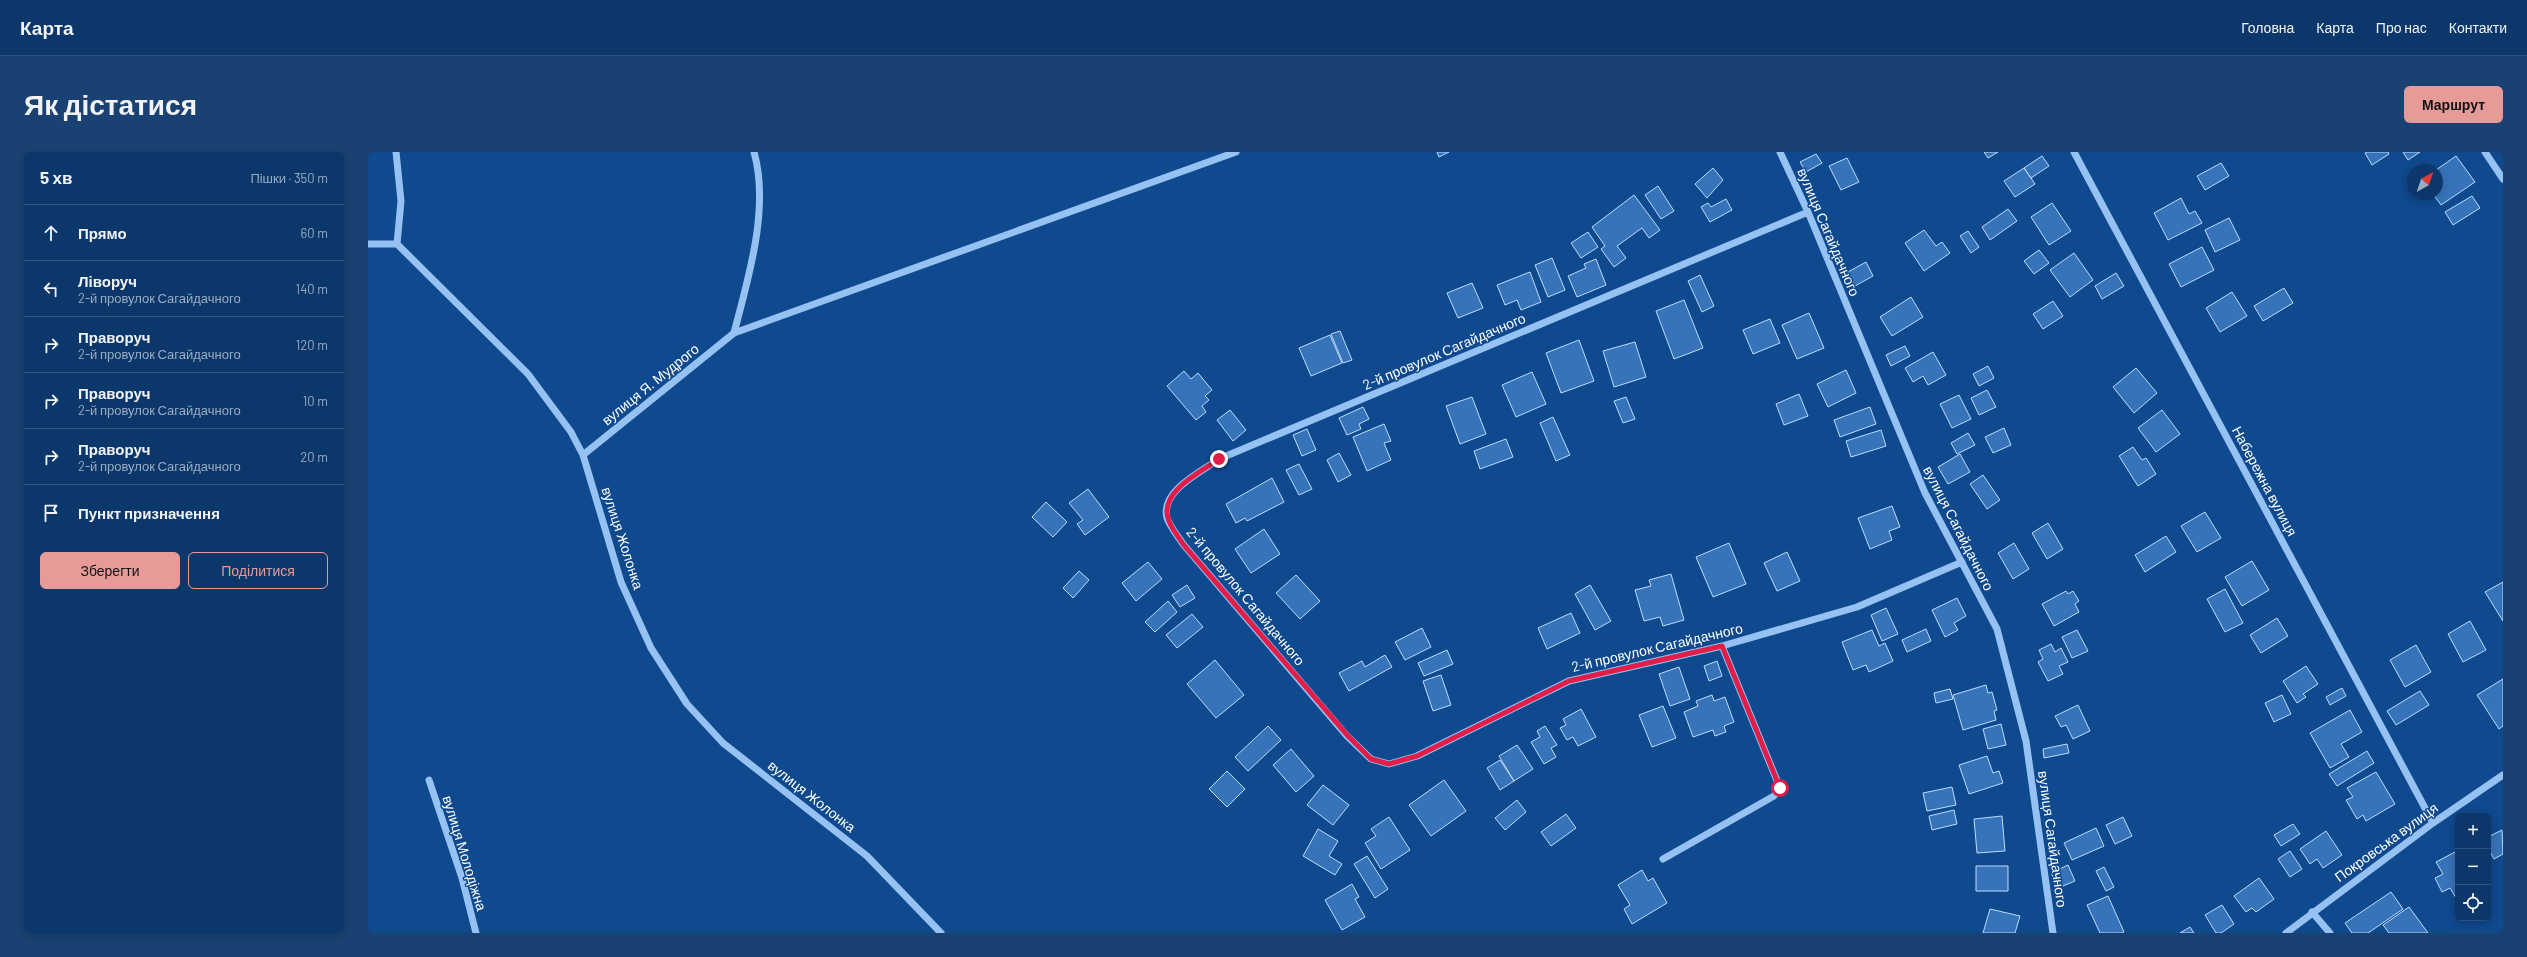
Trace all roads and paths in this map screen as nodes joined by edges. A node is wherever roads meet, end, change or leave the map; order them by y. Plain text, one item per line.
1 (396, 152) edge
2 (754, 152) edge
3 (1236, 152) edge
4 (1780, 152) edge
5 (2074, 152) edge
6 (2485, 152) edge
7 (2503, 179) edge
8 (1808, 212) junction
9 (368, 244) edge
10 (397, 244) junction
11 (734, 334) junction
12 (583, 455) junction
13 (1962, 562) junction
14 (1722, 646) junction
15 (2503, 775) edge
16 (429, 780) dead end
17 (2433, 823) junction
18 (1663, 859) dead end
19 (2312, 912) junction
20 (476, 933) edge
21 (941, 933) edge
22 (2053, 933) edge
23 (2286, 933) edge
24 (2330, 933) edge

1 - 10 street
2 - 11 street
3 - 11 street, вулиця Я. Мудрого
4 - 8 street, вулиця Сагайдачного
5 - 17 street, Набережна вулиця
6 - 7 street
8 - 13 street, вулиця Сагайдачного
8 - 14 street, 2-й провулок Сагайдачного
9 - 10 street
10 - 12 street, вулиця Жолонка
11 - 12 street, вулиця Я. Мудрого
12 - 21 street, вулиця Жолонка
13 - 14 street, 2-й провулок Сагайдачного
13 - 22 street, вулиця Сагайдачного
14 - 18 street
15 - 17 street, Покровська вулиця
16 - 20 street, вулиця Молодіжна
17 - 19 street, Покровська вулиця
19 - 23 street, Покровська вулиця
19 - 24 street

